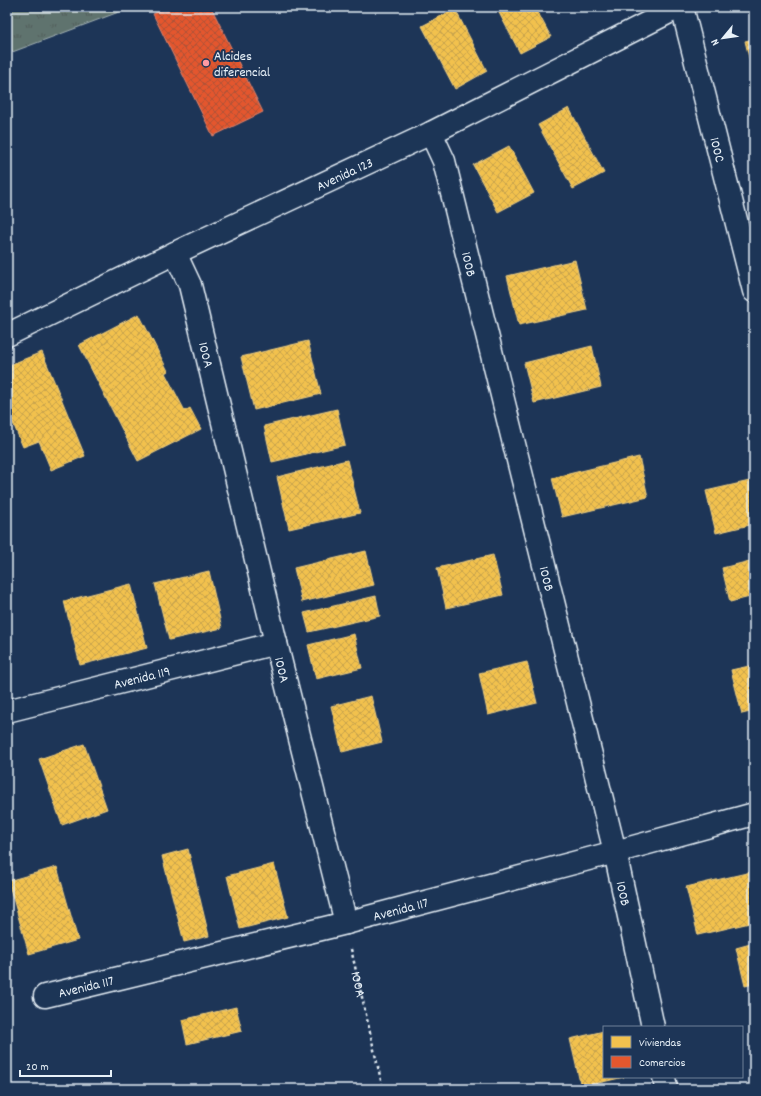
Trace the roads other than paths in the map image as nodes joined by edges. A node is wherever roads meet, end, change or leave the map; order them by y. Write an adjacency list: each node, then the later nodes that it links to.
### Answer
1 (680, 7): 2 (street, Avenida 123); 4 (street, 100C)
2 (430, 133): 3 (street, Avenida 123); 9 (street, 100B)
3 (175, 253): 5 (street, Avenida 123); 6 (street, 100A)
4 (754, 291)
5 (7, 335)
6 (276, 643): 7 (street, Avenida 119); 10 (street, 100A)
7 (7, 711)
8 (754, 814): 9 (street, Avenida 117)
9 (615, 852): 10 (street, Avenida 117); 12 (street, 100B)
10 (346, 923): 11 (street, Avenida 117)
11 (45, 996)
12 (653, 1026)
13 (664, 1078): 14 (street)
14 (666, 1089)

